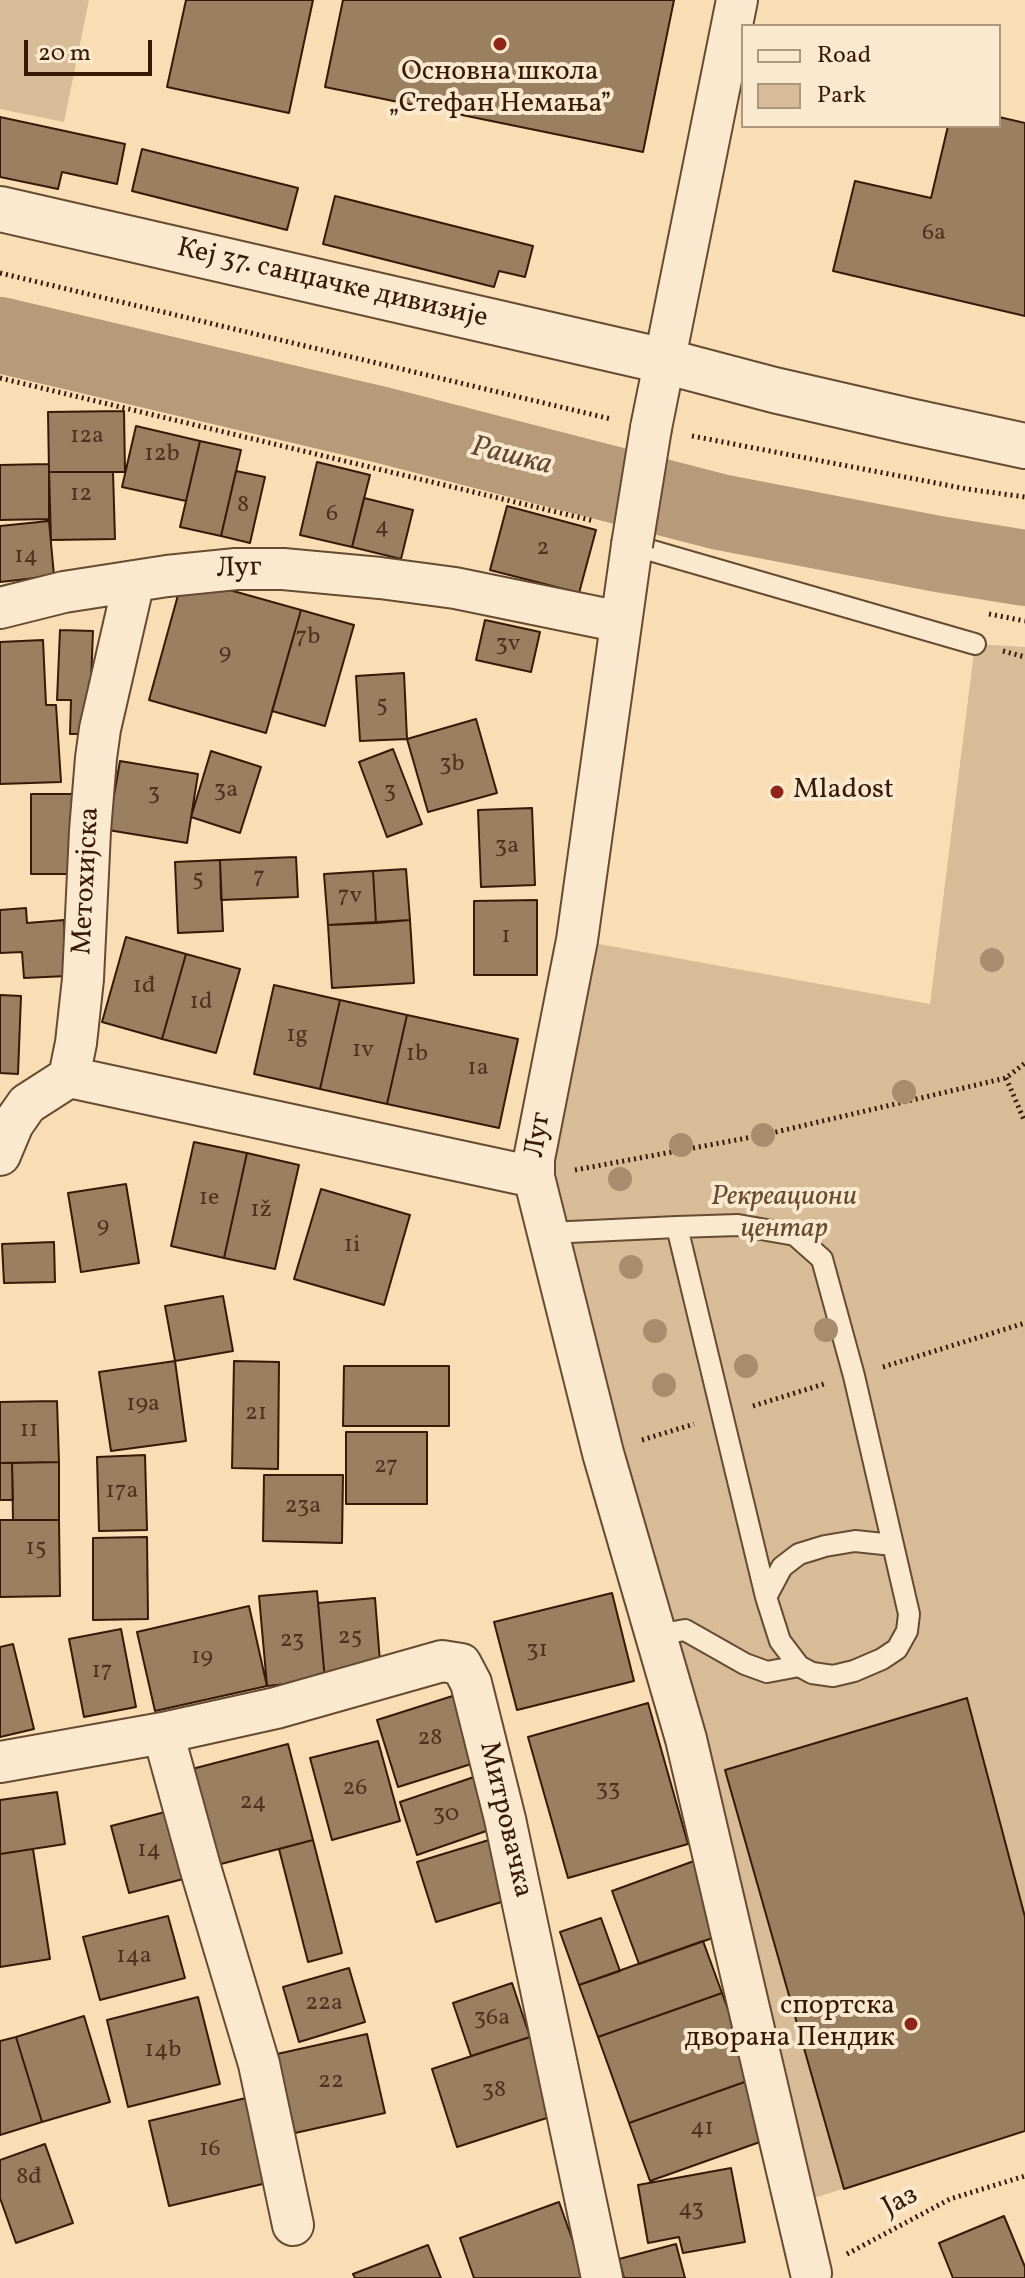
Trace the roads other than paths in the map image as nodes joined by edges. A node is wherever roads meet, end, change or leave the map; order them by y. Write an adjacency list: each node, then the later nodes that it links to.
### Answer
1 (737, 0): 3 (street)
2 (0, 209): 3 (street, Кеј 37. санџачке дивизије)
3 (664, 361): 4 (street, Кеј 37. санџачке дивизије); 5 (street, Луг, bridge)
4 (1025, 446)
5 (616, 534): 8 (street, Луг); 9 (lane)
6 (134, 581): 7 (street, Луг); 8 (street, Луг); 10 (street, Метохијска)
7 (0, 608)
8 (621, 622): 12 (street, Луг)
9 (975, 644)
10 (69, 1077): 11 (street); 12 (street, Луг)
11 (0, 1155)
12 (534, 1177): 14 (street)
13 (677, 1227): 14 (lane); 15 (lane); 16 (lane)
14 (548, 1233): 17 (street)
15 (893, 1545): 16 (lane); 18 (lane)
16 (766, 1597): 18 (lane)
17 (656, 1635): 18 (lane); 22 (street)
18 (799, 1666)
19 (163, 1733): 20 (street, Митровачка); 21 (street); 23 (street, Митровачка)
20 (0, 1762)
21 (293, 2225)
22 (811, 2273)
23 (602, 2278)

